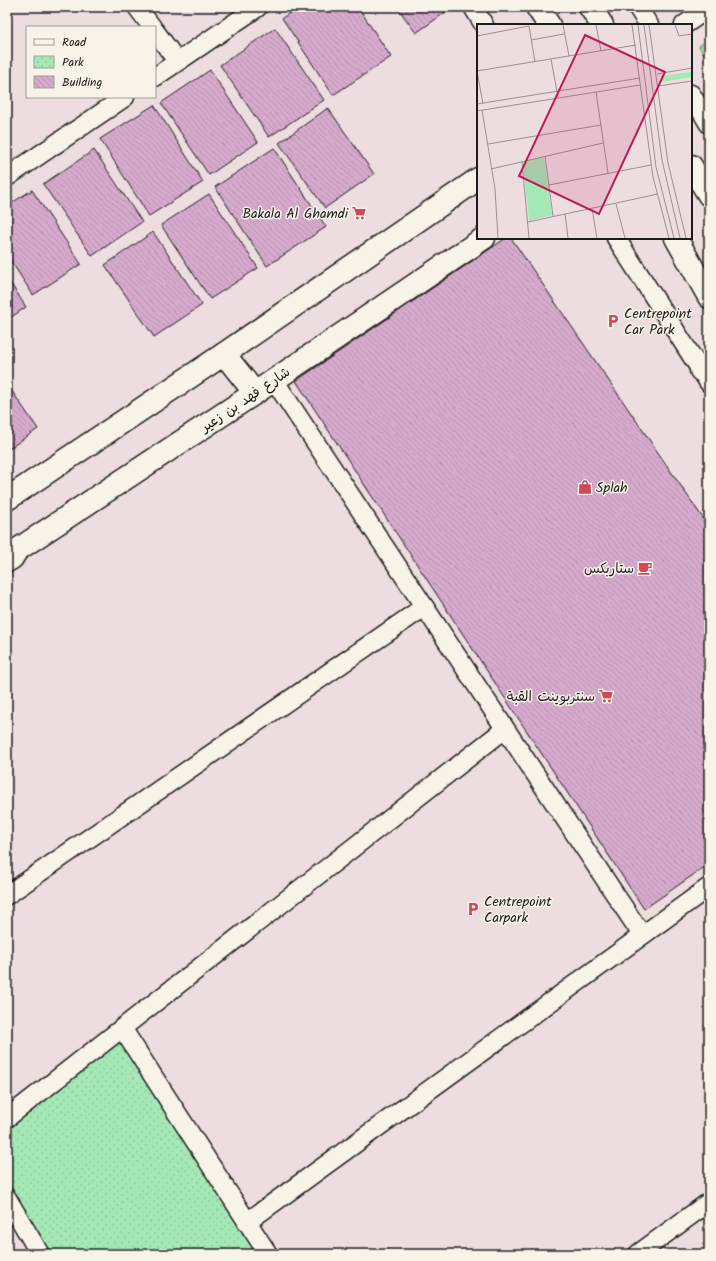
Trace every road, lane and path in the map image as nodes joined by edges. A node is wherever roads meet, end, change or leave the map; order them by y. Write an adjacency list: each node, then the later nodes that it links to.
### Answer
1 (138, 7): 13 (street)
2 (258, 7): 15 (street)
3 (473, 7): 8 (street)
4 (536, 7): 9 (street)
5 (590, 7): 10 (street)
6 (637, 7): 11 (street)
7 (709, 8): 12 (street)
8 (483, 24)
9 (548, 24)
10 (601, 24)
11 (648, 24)
12 (685, 24)
13 (151, 26)
14 (156, 32): 15 (street)
15 (177, 61): 16 (street)
16 (156, 76)
17 (692, 96): 19 (street)
18 (124, 98): 21 (street)
19 (709, 124)
20 (692, 168): 23 (street)
21 (7, 177)
22 (477, 180): 28 (street)
23 (709, 195)
24 (483, 239): 30 (street, شارع فهد بن زعير)
25 (617, 239): 29 (street)
26 (677, 239): 27 (street)
27 (709, 297)
28 (224, 354): 31 (street); 32 (street)
29 (706, 373)
30 (274, 380): 31 (street, شارع فهد بن زعير); 34 (street)
31 (255, 393): 33 (street, شارع فهد بن زعير)
32 (7, 499)
33 (10, 549)
34 (424, 607): 35 (street); 37 (street)
35 (505, 729): 38 (street); 39 (street)
36 (709, 887): 38 (street)
37 (7, 895)
38 (642, 935): 43 (street)
39 (122, 1028): 40 (street); 43 (street)
40 (7, 1118)
41 (7, 1198): 45 (street)
42 (709, 1202): 44 (street)
43 (247, 1222): 46 (street)
44 (645, 1252)
45 (40, 1254)
46 (268, 1254)

